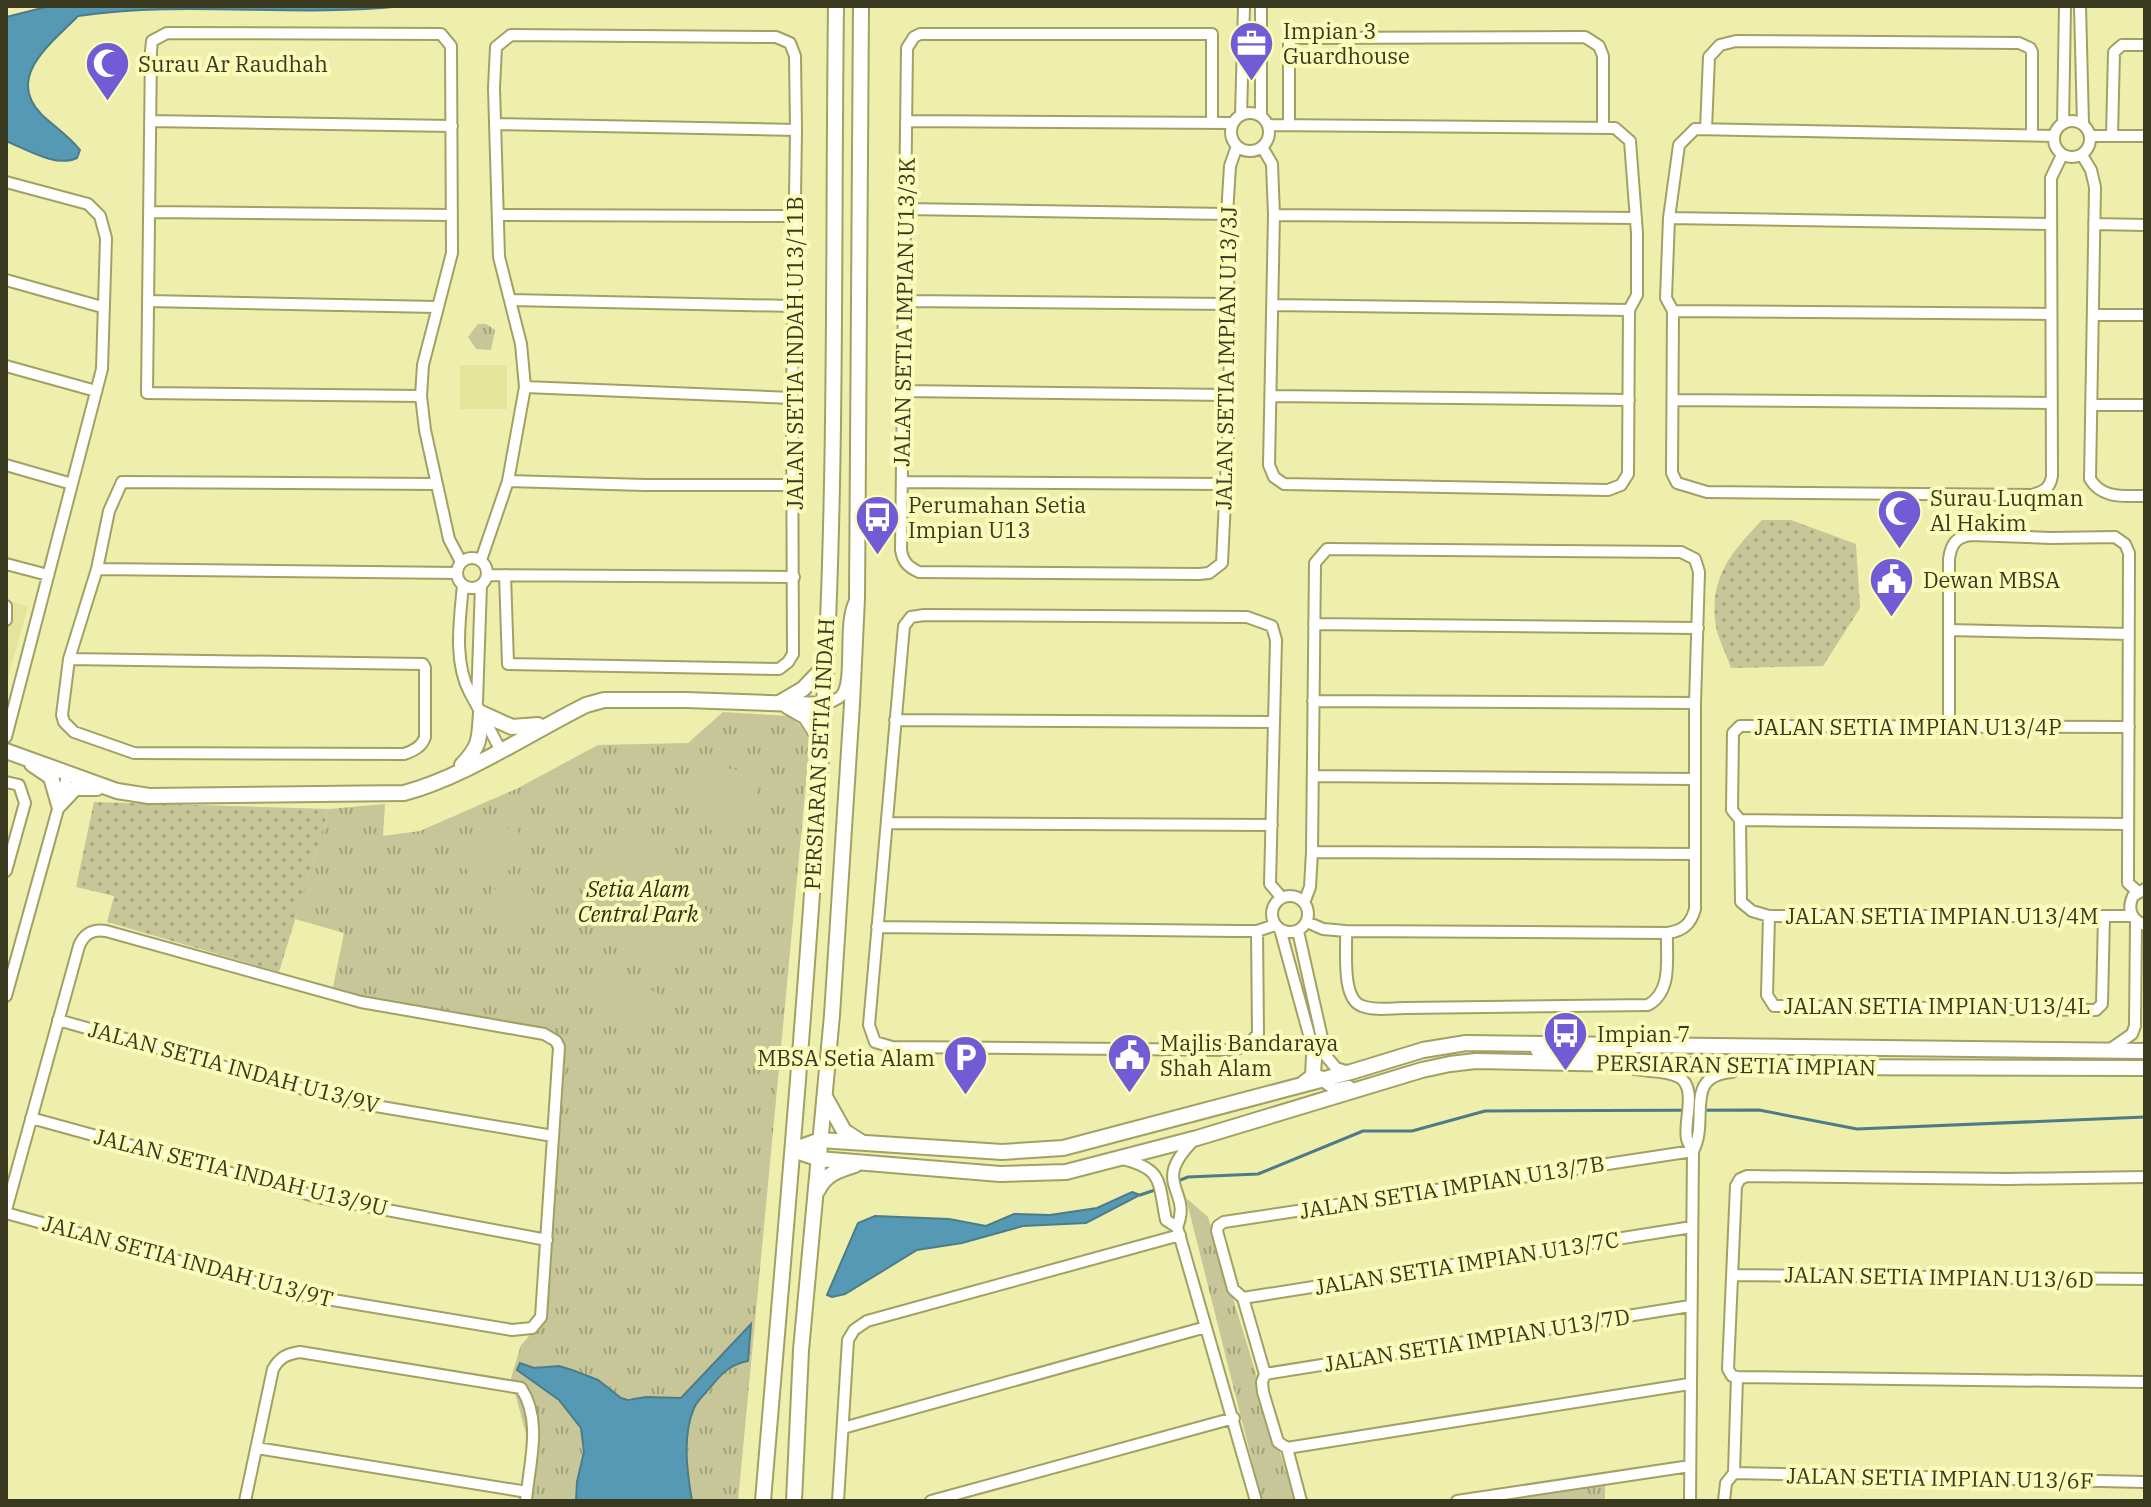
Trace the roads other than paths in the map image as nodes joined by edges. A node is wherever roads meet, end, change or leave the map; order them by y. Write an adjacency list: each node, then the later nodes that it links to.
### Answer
1 (836, 6): 100 (street, PERSIARAN SETIA INDAH)
2 (1244, 6): 10 (street)
3 (1261, 6): 11 (street)
4 (2065, 6): 8 (street)
5 (2080, 6): 9 (street)
6 (861, 7): 92 (street, PERSIARAN SETIA INDAH)
7 (2145, 45): 28 (street)
8 (2064, 73): 9 (street); 17 (street)
9 (2081, 73): 18 (street)
10 (1241, 115): 11 (street); 15 (street)
11 (1261, 116): 19 (street)
12 (150, 121): 21 (street); 21 (street); 36 (street)
13 (906, 121): 14 (street); 14 (street, JALAN SETIA IMPIAN U13/3K); 35 (street, JALAN SETIA IMPIAN U13/3K)
14 (1212, 123): 15 (street)
15 (1232, 123): 30 (street)
16 (496, 124): 24 (street); 24 (street, JALAN SETIA INDAH U13/11B); 39 (street)
17 (2063, 124): 18 (street); 26 (street)
18 (2083, 124): 27 (street)
19 (1268, 125): 20 (street); 31 (street)
20 (1289, 125): 22 (street); 22 (street)
21 (452, 126): 38 (street)
22 (1609, 128): 42 (street)
23 (1700, 129): 25 (street); 25 (street); 43 (street)
24 (796, 130): 41 (street, JALAN SETIA INDAH U13/11B)
25 (2032, 135): 26 (street)
26 (2054, 136): 32 (street)
27 (2090, 136): 28 (street); 33 (street)
28 (2112, 136): 29 (street)
29 (2145, 136)
30 (1237, 146): 31 (street); 37 (street, JALAN SETIA IMPIAN U13/3J)
31 (1262, 147): 40 (street)
32 (2062, 155): 33 (street); 44 (street)
33 (2082, 155): 45 (street)
34 (6, 182): 54 (street)
35 (905, 209): 37 (street); 50 (street, JALAN SETIA IMPIAN U13/3K)
36 (149, 212): 38 (street); 49 (street)
37 (1227, 214): 51 (street, JALAN SETIA IMPIAN U13/3J)
38 (452, 215): 55 (street)
39 (498, 215): 41 (street); 48 (street)
40 (1274, 215): 42 (street); 52 (street)
41 (795, 216): 53 (street, JALAN SETIA INDAH U13/11B)
42 (1636, 218): 56 (street)
43 (1669, 218): 44 (street); 57 (street)
44 (2051, 224): 58 (street)
45 (2094, 224): 46 (street); 59 (street)
46 (2145, 225)
47 (6, 280): 54 (street)
48 (511, 300): 53 (street); 62 (street)
49 (148, 301): 55 (street); 66 (street)
50 (904, 301): 51 (street); 64 (street, JALAN SETIA IMPIAN U13/3K)
51 (1229, 304): 65 (street, JALAN SETIA IMPIAN U13/3J)
52 (1273, 305): 56 (street); 67 (street)
53 (793, 306): 68 (street, JALAN SETIA INDAH U13/11B)
54 (102, 307): 63 (street)
55 (436, 307): 66 (street)
56 (1629, 310): 69 (street)
57 (1673, 311): 58 (street); 70 (street)
58 (2051, 314): 71 (street)
59 (2093, 315): 60 (street); 72 (street)
60 (2145, 315)
61 (6, 366): 63 (street)
62 (525, 387): 68 (street); 75 (street)
63 (96, 391): 77 (street)
64 (903, 391): 65 (street); 76 (street, JALAN SETIA IMPIAN U13/3K)
65 (1230, 395): 79 (street, JALAN SETIA IMPIAN U13/3J)
66 (421, 396): 78 (street)
67 (1271, 396): 69 (street); 69 (street)
68 (792, 398): 80 (street, JALAN SETIA INDAH U13/11B)
69 (1629, 400)
70 (1673, 400): 71 (street); 71 (street)
71 (2052, 403)
72 (2091, 405): 73 (street); 81 (street)
73 (2145, 405)
74 (6, 465): 77 (street)
75 (508, 481): 80 (street); 82 (street)
76 (902, 482): 79 (street); 86 (street, JALAN SETIA IMPIAN U13/3K)
77 (72, 484): 87 (street)
78 (437, 484): 84 (street); 85 (street)
79 (1227, 484): 86 (street, JALAN SETIA IMPIAN U13/3J)
80 (793, 485): 89 (street, JALAN SETIA INDAH U13/11B)
81 (2145, 496)
82 (481, 560): 84 (street); 90 (street)
83 (6, 564): 87 (street)
84 (459, 568): 85 (street); 91 (street)
85 (97, 569): 99 (street)
86 (1217, 569)
87 (48, 575): 106 (street)
88 (505, 575): 89 (street); 89 (street, JALAN SETIA INDAH U13/11B); 90 (street)
89 (794, 577)
90 (484, 580): 91 (street); 105 (street)
91 (463, 585): 105 (street)
92 (857, 598): 104 (street); 160 (street, PERSIARAN SETIA INDAH)
93 (6, 606): 94 (street)
94 (6, 620)
95 (1314, 624): 96 (street); 96 (street); 101 (street)
96 (1698, 628): 103 (street)
97 (1949, 630): 98 (street); 98 (street); 110 (street)
98 (2129, 634): 111 (street)
99 (69, 659): 99 (street)
100 (825, 666): 102 (street); 104 (street, PERSIARAN SETIA INDAH)
101 (1313, 701): 103 (street); 118 (street)
102 (779, 703): 104 (street); 109 (street); 113 (street)
103 (1695, 703): 119 (street)
104 (824, 705): 113 (street, PERSIARAN SETIA INDAH)
105 (479, 707): 109 (street); 114 (street); 117 (street)
106 (8, 719): 112 (street)
107 (895, 720): 108 (street); 108 (street); 124 (street)
108 (1274, 722): 126 (street)
109 (550, 723): 114 (street)
110 (1949, 727): 111 (street, JALAN SETIA IMPIAN U13/4P); 123 (street, JALAN SETIA IMPIAN U13/4P)
111 (2129, 727): 125 (street)
112 (6, 737)
113 (821, 741): 166 (street, PERSIARAN SETIA INDAH)
114 (500, 749): 117 (street)
115 (9, 752): 116 (street); 122 (street)
116 (68, 773): 121 (street); 122 (street)
117 (451, 776): 121 (street)
118 (1313, 776): 119 (street); 127 (street)
119 (1695, 779): 128 (street)
120 (6, 782): 129 (street)
121 (117, 791): 122 (street)
122 (59, 805): 144 (street)
123 (1740, 820): 125 (street); 133 (street, JALAN SETIA IMPIAN U13/4M)
124 (887, 823): 126 (street); 137 (street)
125 (2128, 824): 130 (street)
126 (1272, 825): 131 (street)
127 (1312, 852): 128 (street); 132 (street)
128 (1695, 854): 142 (street)
129 (6, 871)
130 (2141, 891): 135 (street)
131 (1282, 898): 132 (street); 138 (street)
132 (1304, 903): 136 (street)
133 (1769, 916): 134 (street, JALAN SETIA IMPIAN U13/4M); 134 (street, JALAN SETIA IMPIAN U13/4L)
134 (2104, 916): 135 (street, JALAN SETIA IMPIAN U13/4M)
135 (2138, 920): 143 (street)
136 (1307, 922): 140 (street); 141 (street)
137 (877, 927): 139 (street); 139 (street)
138 (1278, 927): 139 (street); 140 (street); 146 (street)
139 (1257, 931)
140 (1298, 931): 145 (street)
141 (1346, 931): 142 (street); 142 (street)
142 (1667, 933)
143 (2141, 956): 149 (street)
144 (6, 996)
145 (1316, 1009): 146 (street); 157 (street)
146 (1304, 1013): 151 (street)
147 (58, 1020): 161 (street); 162 (street, JALAN SETIA INDAH U13/9V); 162 (street)
148 (1519, 1042): 149 (street, PERSIARAN SETIA IMPIAN); 152 (street); 157 (street, PERSIARAN SETIA IMPIAN)
149 (2107, 1051): 150 (street, PERSIARAN SETIA IMPIAN)
150 (2145, 1051)
151 (1314, 1056): 158 (street); 159 (street)
152 (1596, 1063): 153 (street, PERSIARAN SETIA IMPIAN); 156 (street, PERSIARAN SETIA IMPIAN)
153 (1613, 1064): 154 (street, PERSIARAN SETIA IMPIAN); 167 (street)
154 (1782, 1067): 155 (street, PERSIARAN SETIA IMPIAN); 167 (street)
155 (2145, 1068)
156 (1422, 1070): 158 (street); 163 (street, PERSIARAN SETIA IMPIAN)
157 (1351, 1072): 158 (street, PERSIARAN SETIA IMPIAN)
158 (1321, 1080): 159 (street, PERSIARAN SETIA IMPIAN)
159 (1296, 1087): 165 (street, PERSIARAN SETIA IMPIAN)
160 (824, 1097): 164 (street, PERSIARAN SETIA INDAH); 165 (street)
161 (31, 1118): 173 (street); 176 (street, JALAN SETIA INDAH U13/9U)
162 (553, 1136): 176 (street)
163 (1197, 1138): 169 (street, PERSIARAN SETIA IMPIAN); 175 (street)
164 (820, 1140): 165 (street, PERSIARAN SETIA IMPIAN); 166 (street, PERSIARAN SETIA IMPIAN); 168 (street, PERSIARAN SETIA INDAH)
165 (864, 1144)
166 (793, 1150): 168 (street, PERSIARAN SETIA IMPIAN); 196 (street, PERSIARAN SETIA INDAH)
167 (1693, 1151): 174 (street); 179 (street, JALAN SETIA IMPIAN U13/7B)
168 (819, 1159): 170 (street, PERSIARAN SETIA IMPIAN); 172 (street, PERSIARAN SETIA INDAH)
169 (1120, 1159): 170 (street, PERSIARAN SETIA IMPIAN); 175 (street)
170 (863, 1162): 172 (street)
171 (2145, 1177): 177 (street)
172 (816, 1193): 197 (street, PERSIARAN SETIA INDAH)
173 (6, 1211): 176 (street, JALAN SETIA INDAH U13/9T)
174 (1692, 1227): 179 (street, JALAN SETIA IMPIAN U13/7C); 180 (street)
175 (1179, 1231): 181 (street); 187 (street)
176 (547, 1240)
177 (1733, 1275): 178 (street, JALAN SETIA IMPIAN U13/6D); 183 (street)
178 (2145, 1279)
179 (1243, 1298): 182 (street)
180 (1690, 1306): 182 (street, JALAN SETIA IMPIAN U13/7D); 185 (street)
181 (1206, 1327): 186 (street); 187 (street)
182 (1265, 1374): 189 (street)
183 (1737, 1377): 184 (street); 191 (street)
184 (2145, 1382)
185 (1689, 1384): 189 (street); 190 (street)
186 (1234, 1418): 194 (street); 200 (street)
187 (843, 1428): 198 (street)
188 (257, 1448): 193 (street); 193 (street); 195 (street)
189 (1287, 1448): 201 (street)
190 (1690, 1466): 202 (street); 203 (street)
191 (1734, 1473): 192 (street, JALAN SETIA IMPIAN U13/6F); 204 (street)
192 (2145, 1482)
193 (527, 1496)
194 (963, 1497): 199 (street)
195 (245, 1501)
196 (763, 1501)
197 (794, 1501)
198 (838, 1501)
199 (931, 1501)
200 (1256, 1501)
201 (1301, 1501)
202 (1457, 1501)
203 (1690, 1501)
204 (1724, 1501)

